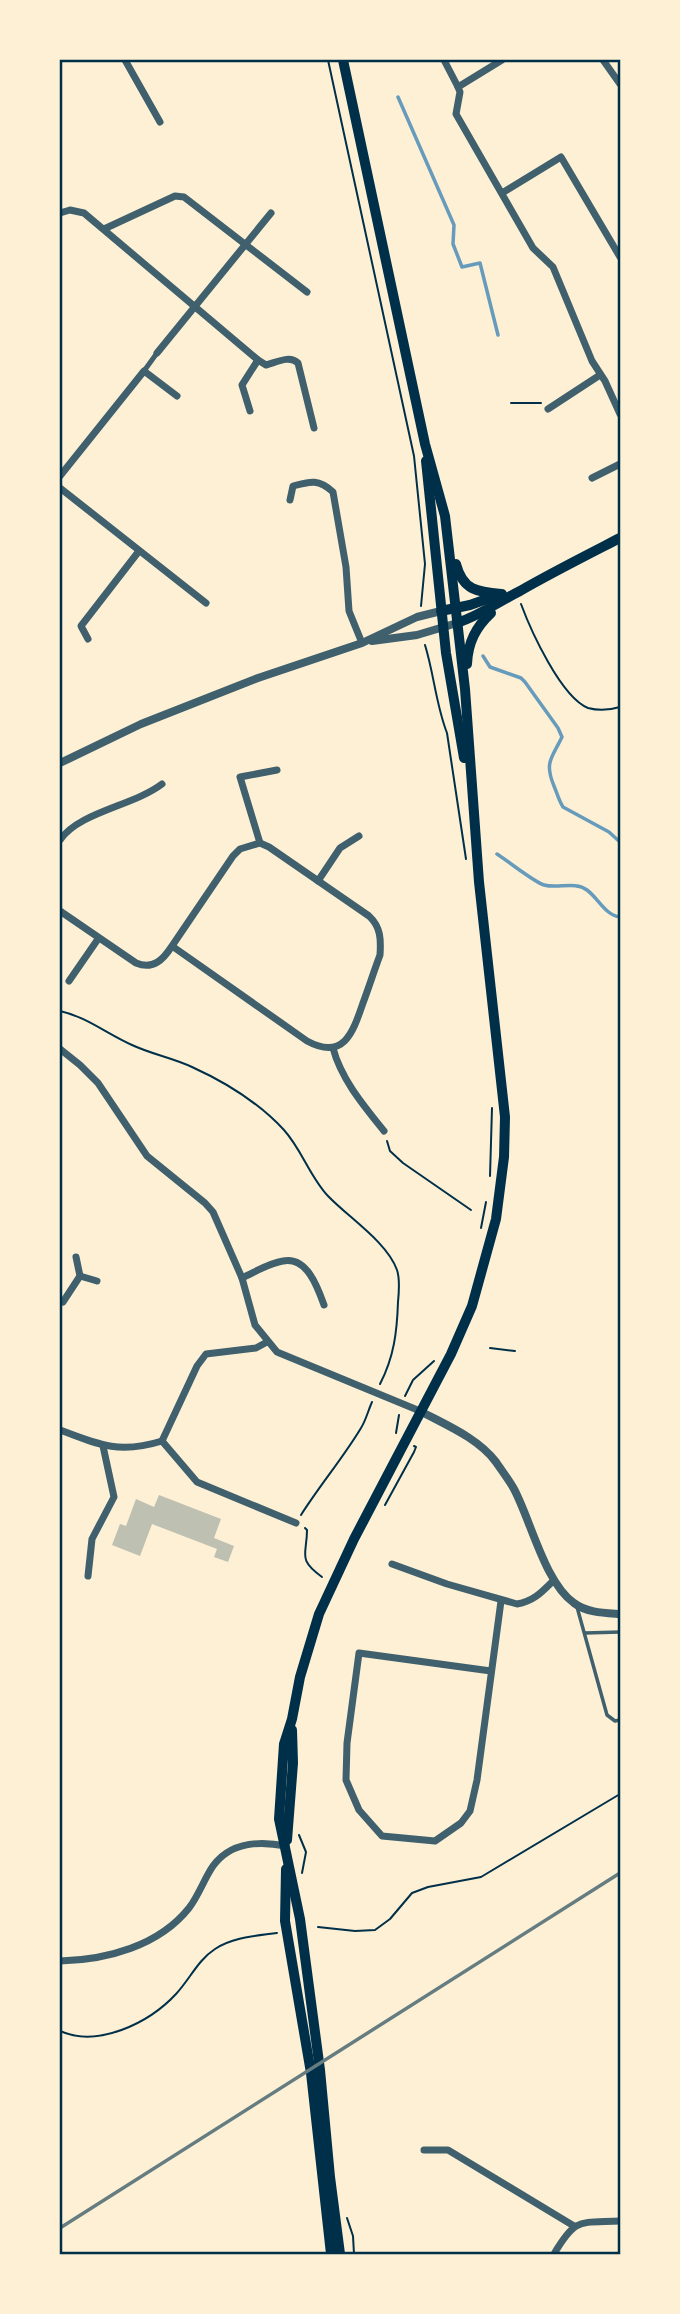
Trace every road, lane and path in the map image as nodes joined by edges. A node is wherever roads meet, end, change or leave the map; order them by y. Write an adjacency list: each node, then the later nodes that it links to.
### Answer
1 (125, 60): 9 (street)
2 (328, 60): 43 (path)
3 (342, 60): 29 (main road)
4 (444, 60): 8 (street)
5 (502, 60): 8 (street)
6 (606, 61): 7 (street)
7 (621, 84)
8 (458, 87): 10 (street)
9 (160, 122)
10 (502, 193): 15 (street); 21 (street)
11 (60, 213): 13 (street)
12 (271, 213): 14 (street)
13 (104, 229): 14 (street); 17 (street)
14 (247, 243): 16 (street); 17 (street)
15 (621, 257)
16 (307, 292)
17 (194, 308): 18 (street); 19 (street)
18 (157, 353): 20 (street)
19 (258, 360): 26 (street); 28 (street)
20 (144, 371): 22 (street); 31 (street)
21 (600, 374): 24 (street); 27 (street)
22 (177, 396)
23 (510, 402): 24 (path)
24 (556, 404): 25 (street)
25 (548, 410)
26 (250, 411)
27 (621, 414)
28 (314, 428)
29 (425, 444): 35 (main road); 42 (main road)
30 (621, 464): 32 (street)
31 (60, 476)
32 (592, 478)
33 (60, 488): 37 (street)
34 (290, 500): 48 (street)
35 (445, 516): 39 (main road); 41 (main road)
36 (621, 537): 38 (main road)
37 (139, 551): 40 (street); 47 (street)
38 (518, 596): 39 (main road); 50 (path)
39 (501, 599): 41 (main road); 44 (main road); 49 (main road)
40 (206, 603)
41 (456, 608): 42 (main road); 44 (main road)
42 (441, 611): 43 (street); 45 (main road)
43 (423, 616): 48 (street)
44 (457, 623): 45 (street); 49 (main road)
45 (443, 627): 46 (street); 54 (main road)
46 (422, 633): 48 (street); 58 (path)
47 (88, 639)
48 (362, 643): 51 (street)
49 (465, 689): 54 (main road)
50 (621, 707)
51 (60, 763)
52 (277, 769): 57 (street)
53 (162, 784): 56 (street)
54 (474, 811): 85 (main road)
55 (359, 836): 59 (street)
56 (60, 840)
57 (260, 843): 59 (street); 62 (street)
58 (467, 870)
59 (318, 881): 65 (street)
60 (60, 911): 61 (street)
61 (98, 939): 62 (street); 63 (street)
62 (172, 946): 65 (street)
63 (69, 981)
64 (60, 1012): 83 (path)
65 (333, 1048): 68 (street)
66 (60, 1049): 75 (street)
67 (492, 1097): 69 (path)
68 (384, 1131): 71 (path)
69 (489, 1180)
70 (486, 1203): 72 (path)
71 (471, 1210)
72 (481, 1229)
73 (76, 1258): 74 (street)
74 (80, 1276): 76 (street); 77 (street)
75 (242, 1278): 78 (street); 79 (street)
76 (97, 1282)
77 (60, 1300)
78 (324, 1305)
79 (267, 1342): 83 (street); 88 (street)
80 (490, 1348): 81 (path)
81 (515, 1351)
82 (437, 1357): 84 (path)
83 (376, 1392): 84 (street); 92 (path)
84 (402, 1404): 85 (street); 87 (path)
85 (420, 1411): 95 (street); 96 (main road)
86 (60, 1430): 89 (street)
87 (399, 1437)
88 (162, 1441): 89 (street); 92 (street)
89 (103, 1446): 94 (street)
90 (416, 1447): 91 (path)
91 (384, 1507)
92 (296, 1523): 96 (path)
93 (392, 1564): 97 (street)
94 (88, 1576)
95 (554, 1580): 97 (street); 98 (street)
96 (334, 1583): 106 (main road)
97 (501, 1601): 102 (street)
98 (581, 1607): 99 (street); 101 (lane)
99 (621, 1614)
100 (621, 1632): 101 (lane)
101 (584, 1633): 103 (lane)
102 (491, 1671): 102 (street)
103 (621, 1720)
104 (621, 1794): 108 (path)
105 (299, 1834): 107 (path)
106 (286, 1846): 110 (street); 113 (main road); 113 (main road)
107 (301, 1875)
108 (318, 1927)
109 (279, 1933): 111 (path)
110 (60, 1961)
111 (60, 2031)
112 (424, 2150): 116 (street)
113 (326, 2176): 117 (main road); 118 (main road)
114 (347, 2217): 119 (path)
115 (621, 2221): 116 (street)
116 (574, 2226): 120 (street)
117 (331, 2255)
118 (340, 2255)
119 (354, 2255)
120 (554, 2255)

